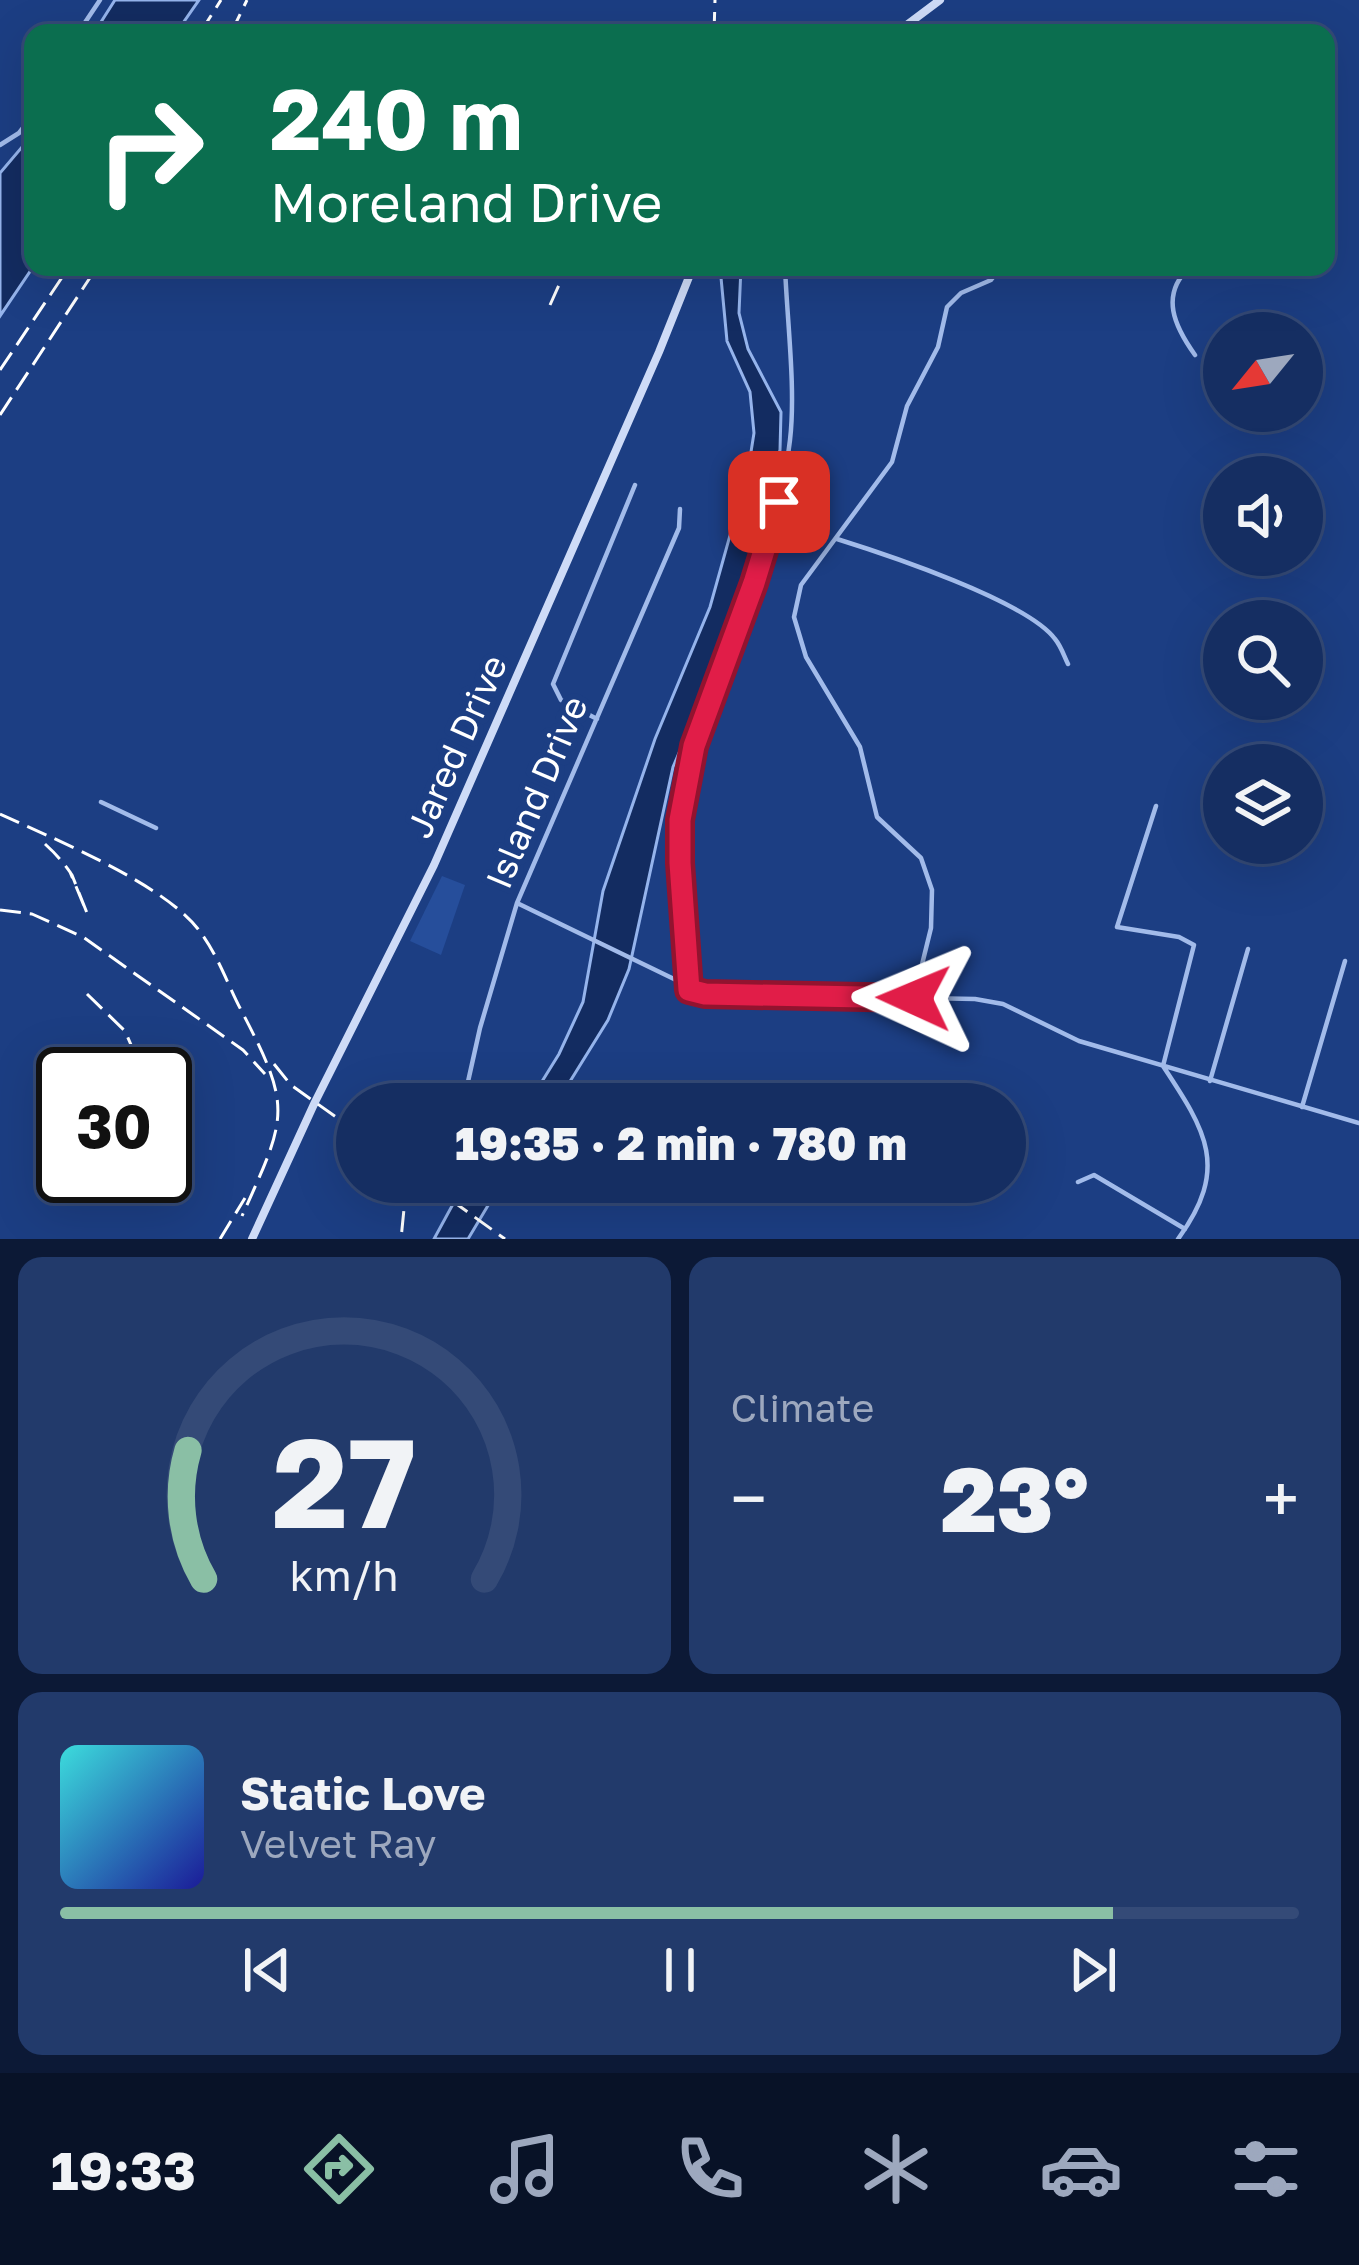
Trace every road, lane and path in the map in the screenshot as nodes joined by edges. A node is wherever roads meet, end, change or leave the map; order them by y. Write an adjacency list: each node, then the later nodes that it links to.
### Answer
1 (940, 0): 2 (main road)
2 (908, 24)
3 (689, 276): 28 (main road, Jared Drive)
4 (785, 276): 19 (street)
5 (994, 276): 10 (street)
6 (1184, 276): 7 (street)
7 (1195, 355)
8 (635, 485): 12 (street)
9 (680, 509): 12 (street, Island Drive)
10 (836, 539): 11 (street); 20 (street)
11 (1068, 664)
12 (597, 718): 16 (street, Island Drive)
13 (101, 802): 15 (street)
14 (1156, 806): 21 (street)
15 (156, 828)
16 (517, 903): 19 (street); 23 (street, Island Drive)
17 (1248, 949): 22 (street)
18 (1345, 961): 24 (street)
19 (689, 990): 20 (street)
20 (914, 998): 21 (street)
21 (1163, 1066): 22 (street); 27 (street)
22 (1210, 1081): 24 (street)
23 (470, 1083)
24 (1302, 1107): 25 (street)
25 (1359, 1123)
26 (1078, 1182): 27 (street)
27 (1185, 1229): 29 (street)
28 (252, 1239)
29 (1178, 1239)

